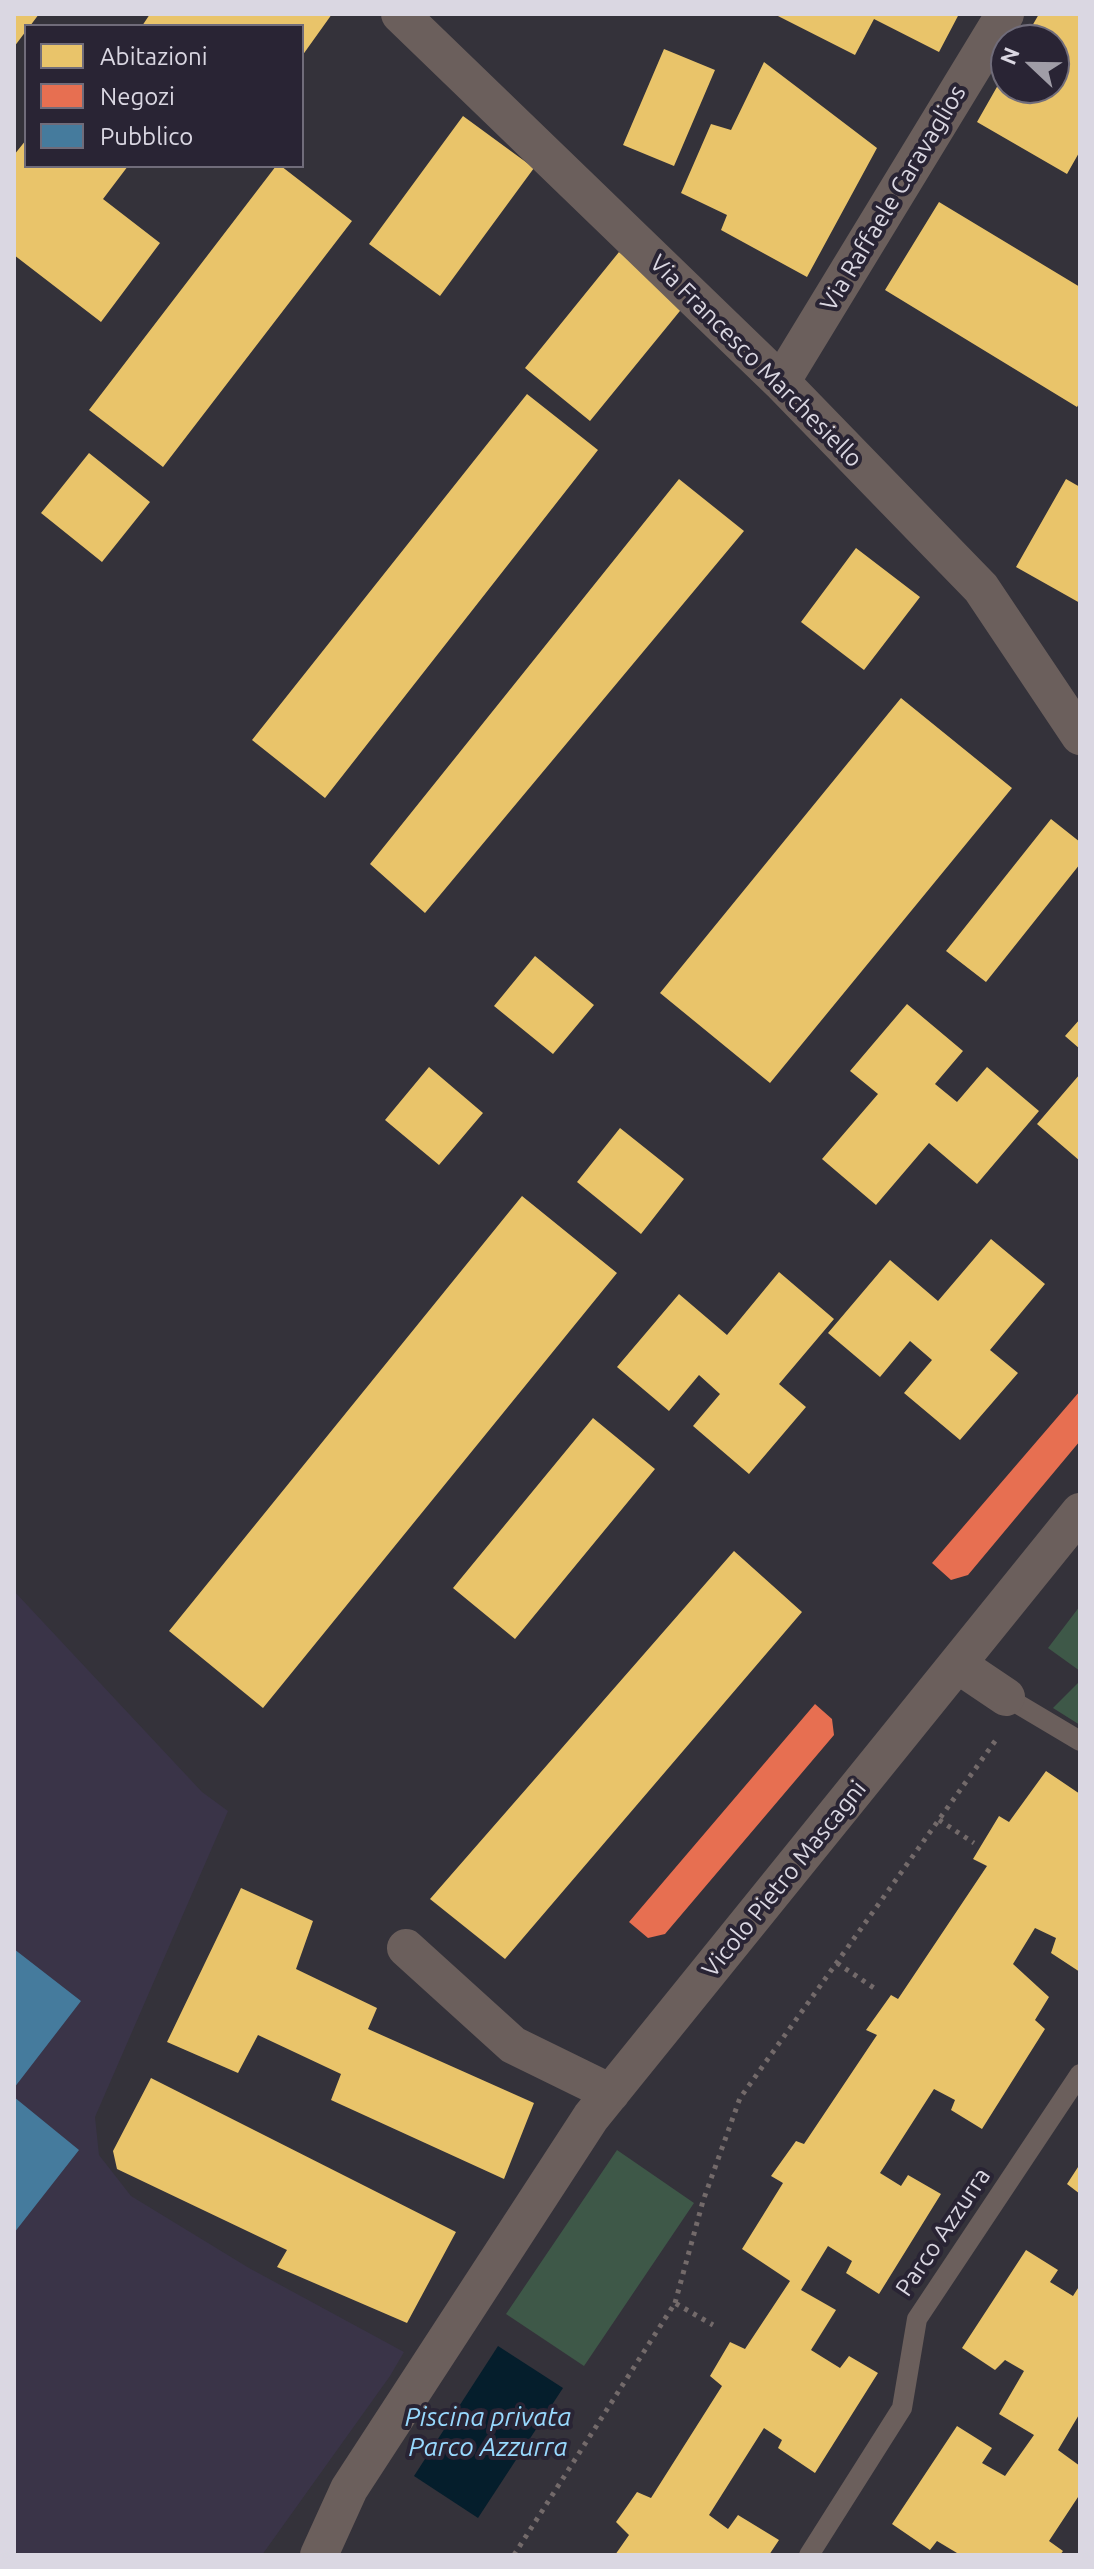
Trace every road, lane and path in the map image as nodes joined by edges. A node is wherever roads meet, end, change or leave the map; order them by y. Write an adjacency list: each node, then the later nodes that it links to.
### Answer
1 (400, 14): 3 (street, Via Francesco Marchesiello)
2 (1005, 14): 3 (street, Via Raffaele Caravaglios)
3 (781, 382): 4 (street, Via Francesco Marchesiello)
4 (1080, 736)
5 (1080, 1512): 6 (street, Vicolo Pietro Mascagni)
6 (957, 1664): 7 (street); 15 (street, Vicolo Pietro Mascagni)
7 (1013, 1701): 8 (lane); 9 (path)
8 (1080, 1741)
9 (939, 1820): 10 (path); 12 (path)
10 (974, 1843)
11 (406, 1948): 15 (street)
12 (837, 1963): 13 (path); 16 (path)
13 (877, 1990)
14 (1080, 2074): 20 (lane, Parco Azzurra)
15 (611, 2093): 18 (street, Vicolo Pietro Mascagni)
16 (675, 2303): 17 (path); 19 (path)
17 (713, 2325)
18 (319, 2555)
19 (514, 2555)
20 (809, 2555)

